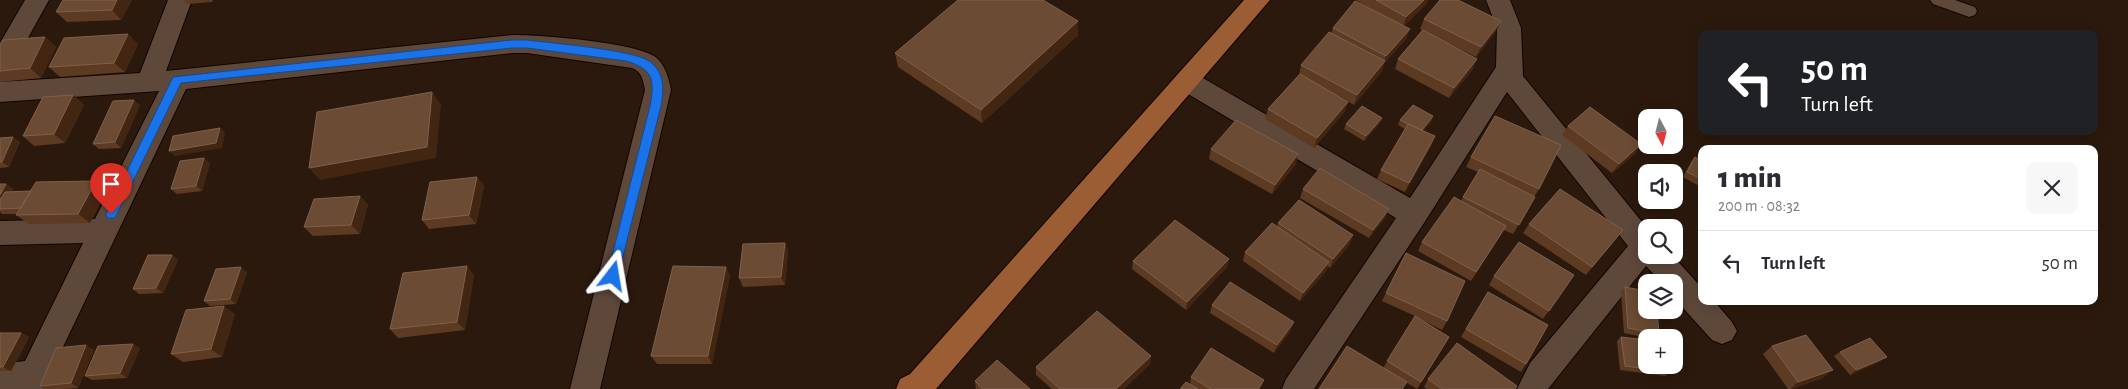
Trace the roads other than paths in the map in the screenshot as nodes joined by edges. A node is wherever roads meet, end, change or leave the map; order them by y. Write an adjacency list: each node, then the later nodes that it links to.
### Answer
1 (36, 0): 7 (street)
2 (180, 0): 11 (street)
3 (1258, 0): 10 (main road)
4 (1498, 0): 8 (street)
5 (1938, 0): 6 (lane)
6 (1970, 11)
7 (0, 65)
8 (1509, 68): 13 (street); 16 (street)
9 (177, 80): 11 (street); 14 (street); 24 (street)
10 (1187, 81): 13 (street); 25 (main road)
11 (149, 82): 12 (street)
12 (0, 92)
13 (1414, 215): 26 (street)
14 (103, 231): 15 (street); 23 (street)
15 (0, 232)
16 (1638, 237)
17 (1638, 260): 27 (street)
18 (1662, 264): 19 (street)
19 (1698, 304)
20 (1699, 305): 21 (street)
21 (1722, 330)
22 (0, 378): 23 (street)
23 (30, 382)
24 (585, 389)
25 (911, 389)
26 (1297, 389)
27 (1532, 389)

